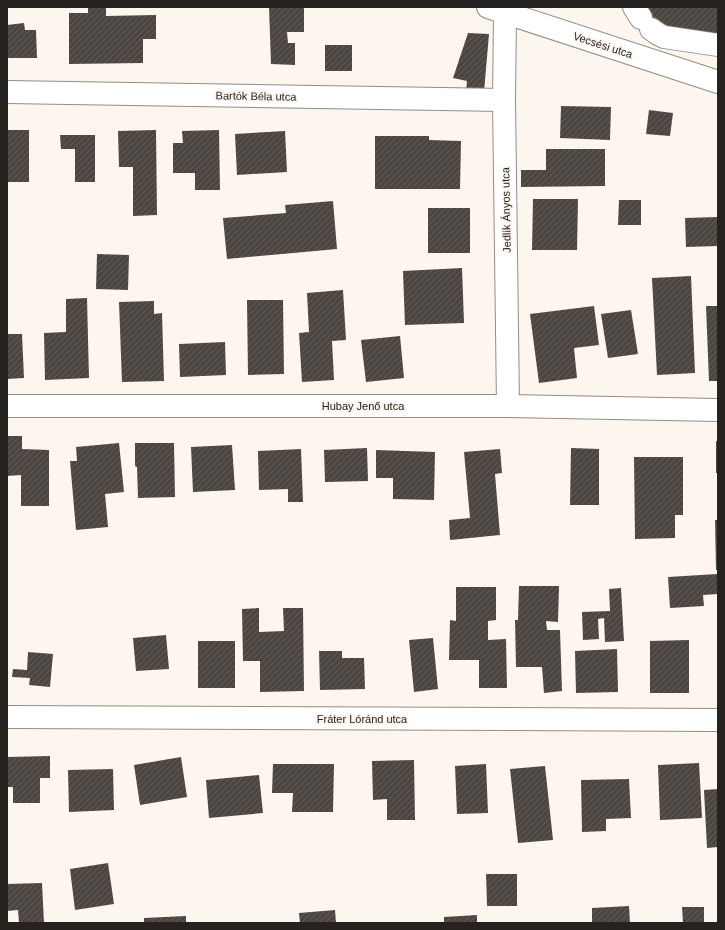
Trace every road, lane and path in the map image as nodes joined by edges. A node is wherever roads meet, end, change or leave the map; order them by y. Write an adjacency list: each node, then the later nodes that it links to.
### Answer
1 (497, 10): 4 (street, Vecsési utca); 6 (street, Jedlik Ányos utca)
2 (642, 18): 3 (street)
3 (718, 45)
4 (718, 82)
5 (7, 92): 6 (street, Bartók Béla utca)
6 (504, 100): 8 (street, Jedlik Ányos utca)
7 (7, 406): 8 (street, Hubay Jenő utca)
8 (508, 406): 9 (street, Hubay Jenő utca)
9 (718, 410)
10 (7, 717): 11 (street, Fráter Lóránd utca)
11 (718, 720)

